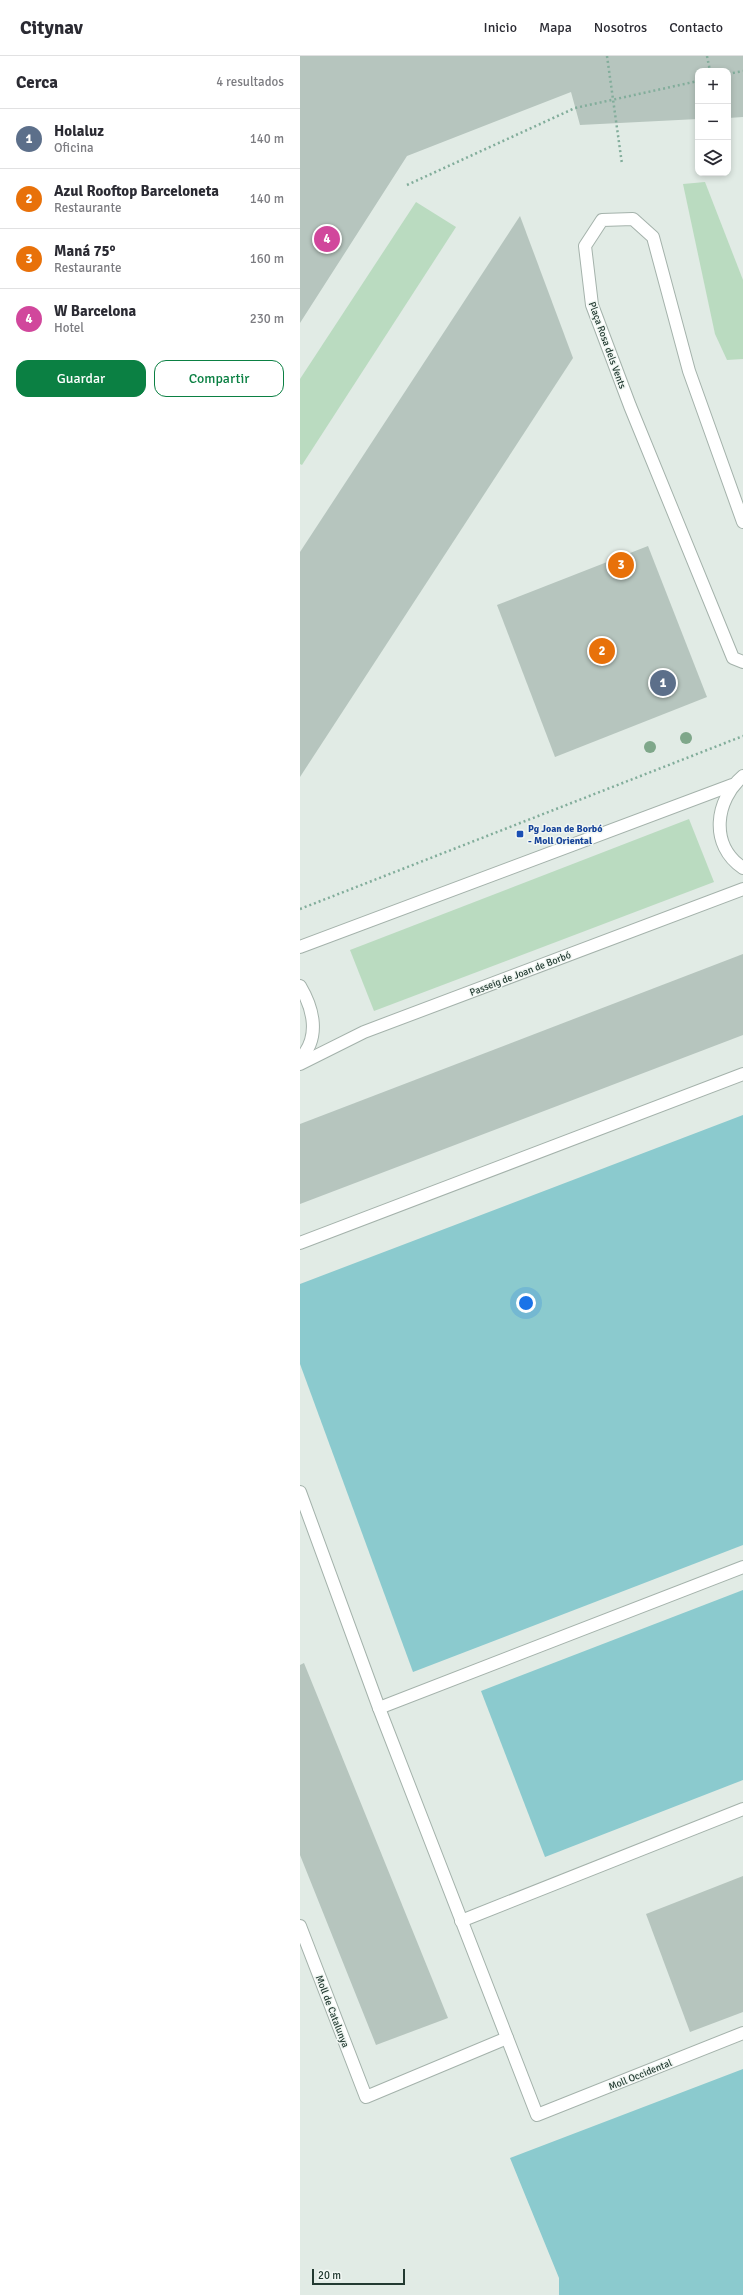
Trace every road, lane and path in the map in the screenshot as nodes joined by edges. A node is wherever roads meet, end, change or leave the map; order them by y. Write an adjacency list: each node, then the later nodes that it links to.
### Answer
1 (607, 56): 7 (path)
2 (707, 56): 3 (path)
3 (709, 68)
4 (743, 71): 5 (path)
5 (731, 73)
6 (695, 81): 7 (path)
7 (613, 99): 8 (path); 9 (path)
8 (622, 164)
9 (407, 185)
10 (743, 522): 11 (street, Plaça Rosa dels Vents)
11 (743, 662)
12 (743, 736): 17 (path)
13 (743, 776): 14 (street)
14 (732, 785): 15 (street); 18 (street)
15 (743, 868)
16 (743, 890): 21 (street, Passeig de Joan de Borbó)
17 (300, 909)
18 (300, 947)
19 (300, 986): 20 (street)
20 (300, 1059)
21 (300, 1064)
22 (743, 1074): 23 (street)
23 (300, 1243)
24 (300, 1492): 26 (street)
25 (743, 1567): 26 (street)
26 (379, 1708): 28 (street)
27 (743, 1809): 28 (street)
28 (461, 1921): 31 (street)
29 (300, 1926): 31 (street, Moll de Catalunya)
30 (743, 2033): 31 (street, Moll Occidental)
31 (507, 2038)

